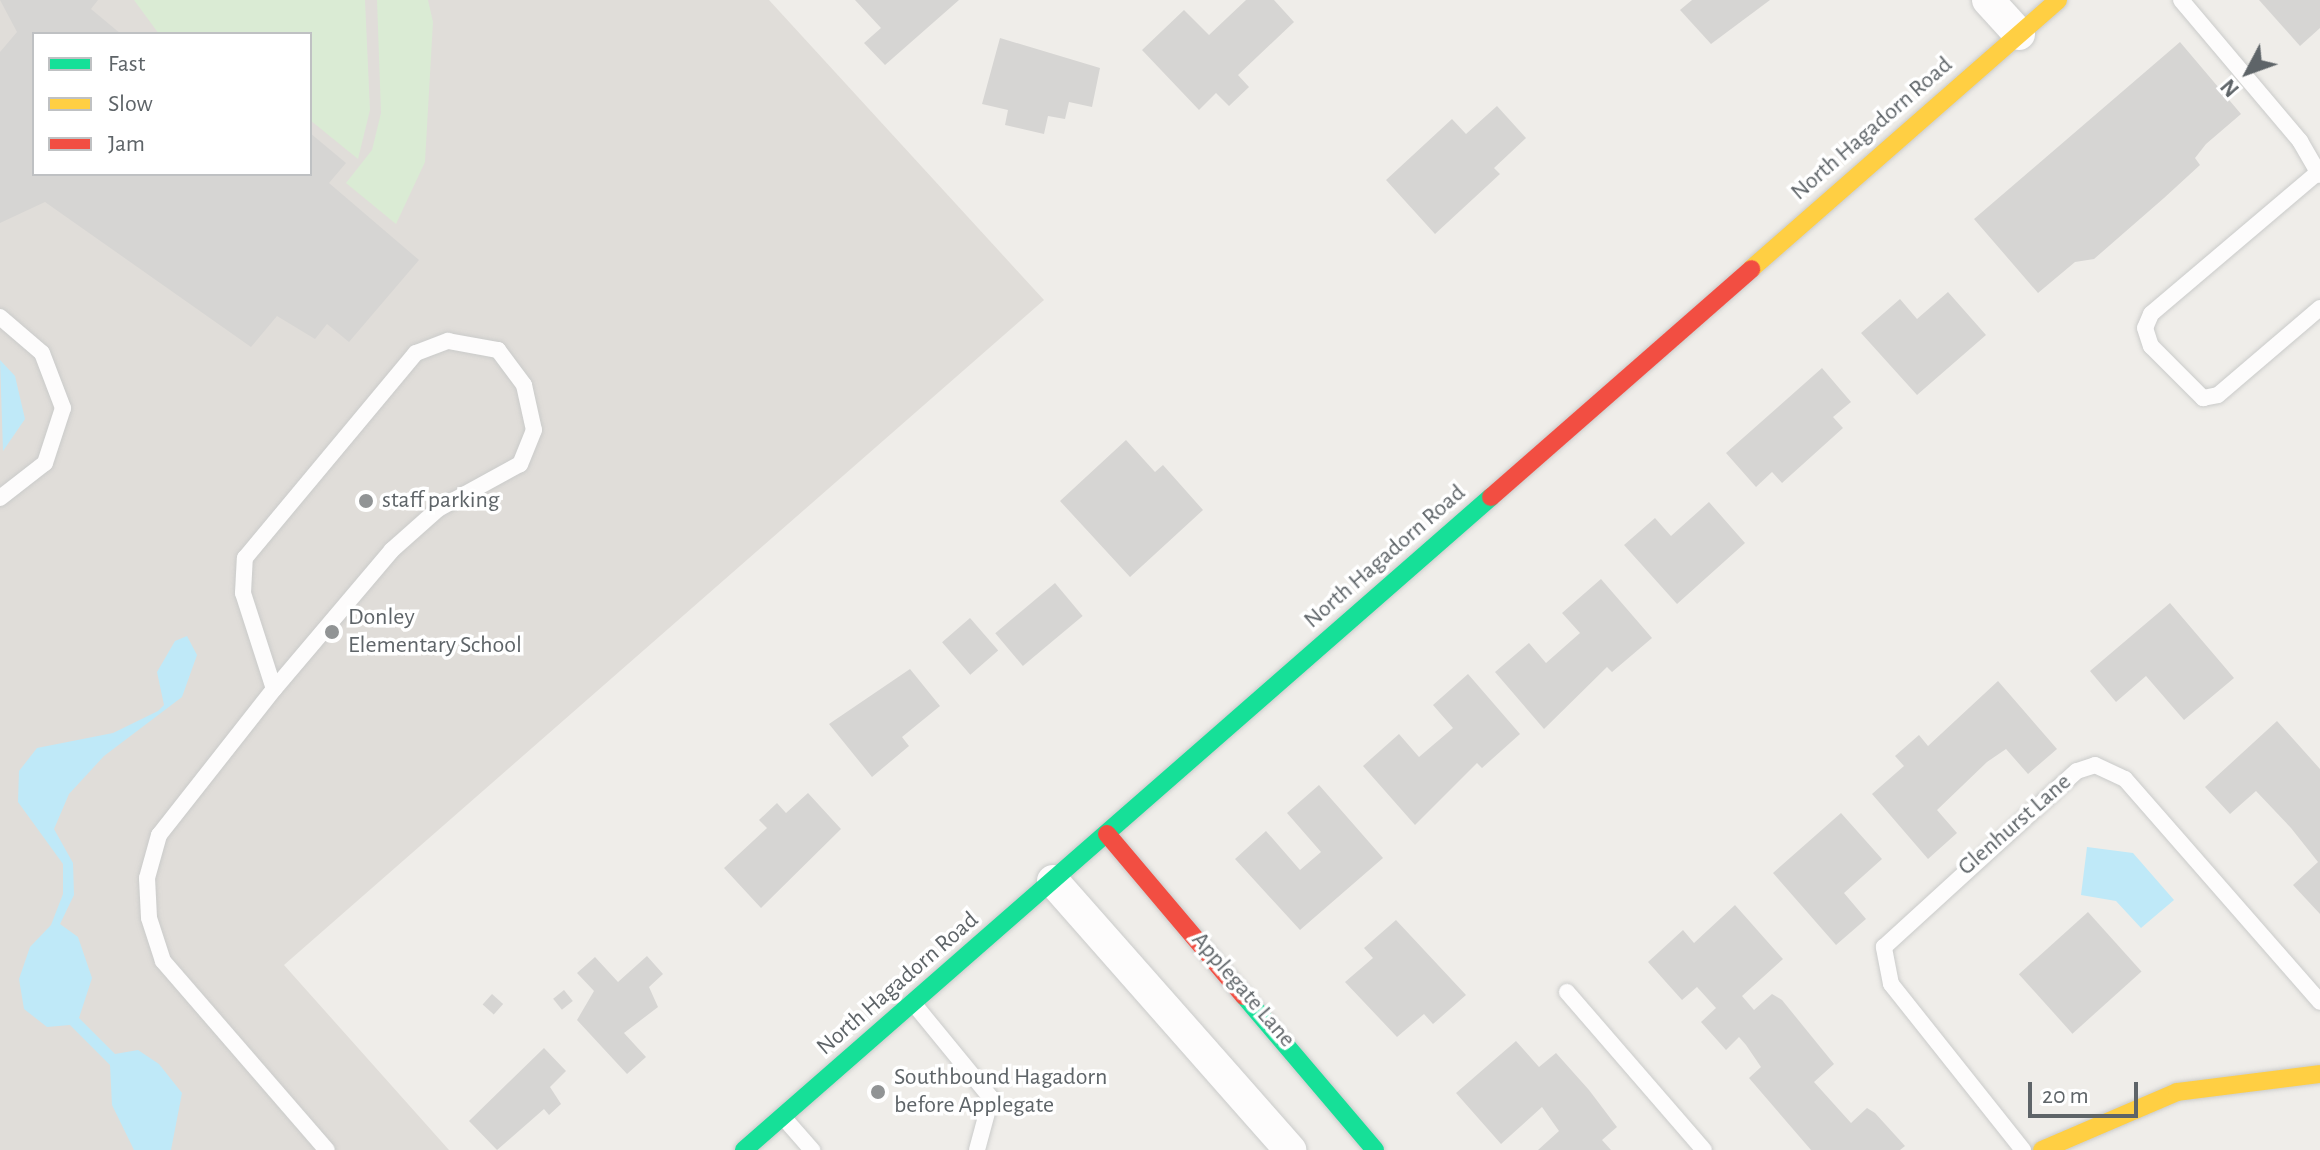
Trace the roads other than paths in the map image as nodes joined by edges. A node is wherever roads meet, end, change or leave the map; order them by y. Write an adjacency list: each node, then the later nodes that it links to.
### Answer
1 (1988, 0): 4 (street)
2 (2058, 0): 4 (street, North Hagadorn Road)
3 (2181, 0): 5 (lane)
4 (2019, 34): 10 (street, North Hagadorn Road)
5 (2318, 175): 6 (lane)
6 (2320, 308)
7 (0, 317): 8 (lane)
8 (0, 498)
9 (274, 689): 9 (lane); 17 (lane)
10 (1107, 834): 11 (street, North Hagadorn Road); 22 (street, Applegate Lane)
11 (1053, 881): 13 (street, North Hagadorn Road); 21 (street)
12 (1567, 992): 23 (lane)
13 (913, 1002): 16 (street, North Hagadorn Road); 20 (lane)
14 (2320, 1002): 24 (lane, Glenhurst Lane)
15 (2320, 1074): 25 (street)
16 (783, 1117): 18 (street, North Hagadorn Road); 19 (lane)
17 (327, 1150)
18 (744, 1150)
19 (812, 1150)
20 (977, 1150)
21 (1290, 1150)
22 (1375, 1150)
23 (1704, 1150)
24 (2023, 1150)
25 (2042, 1150)

